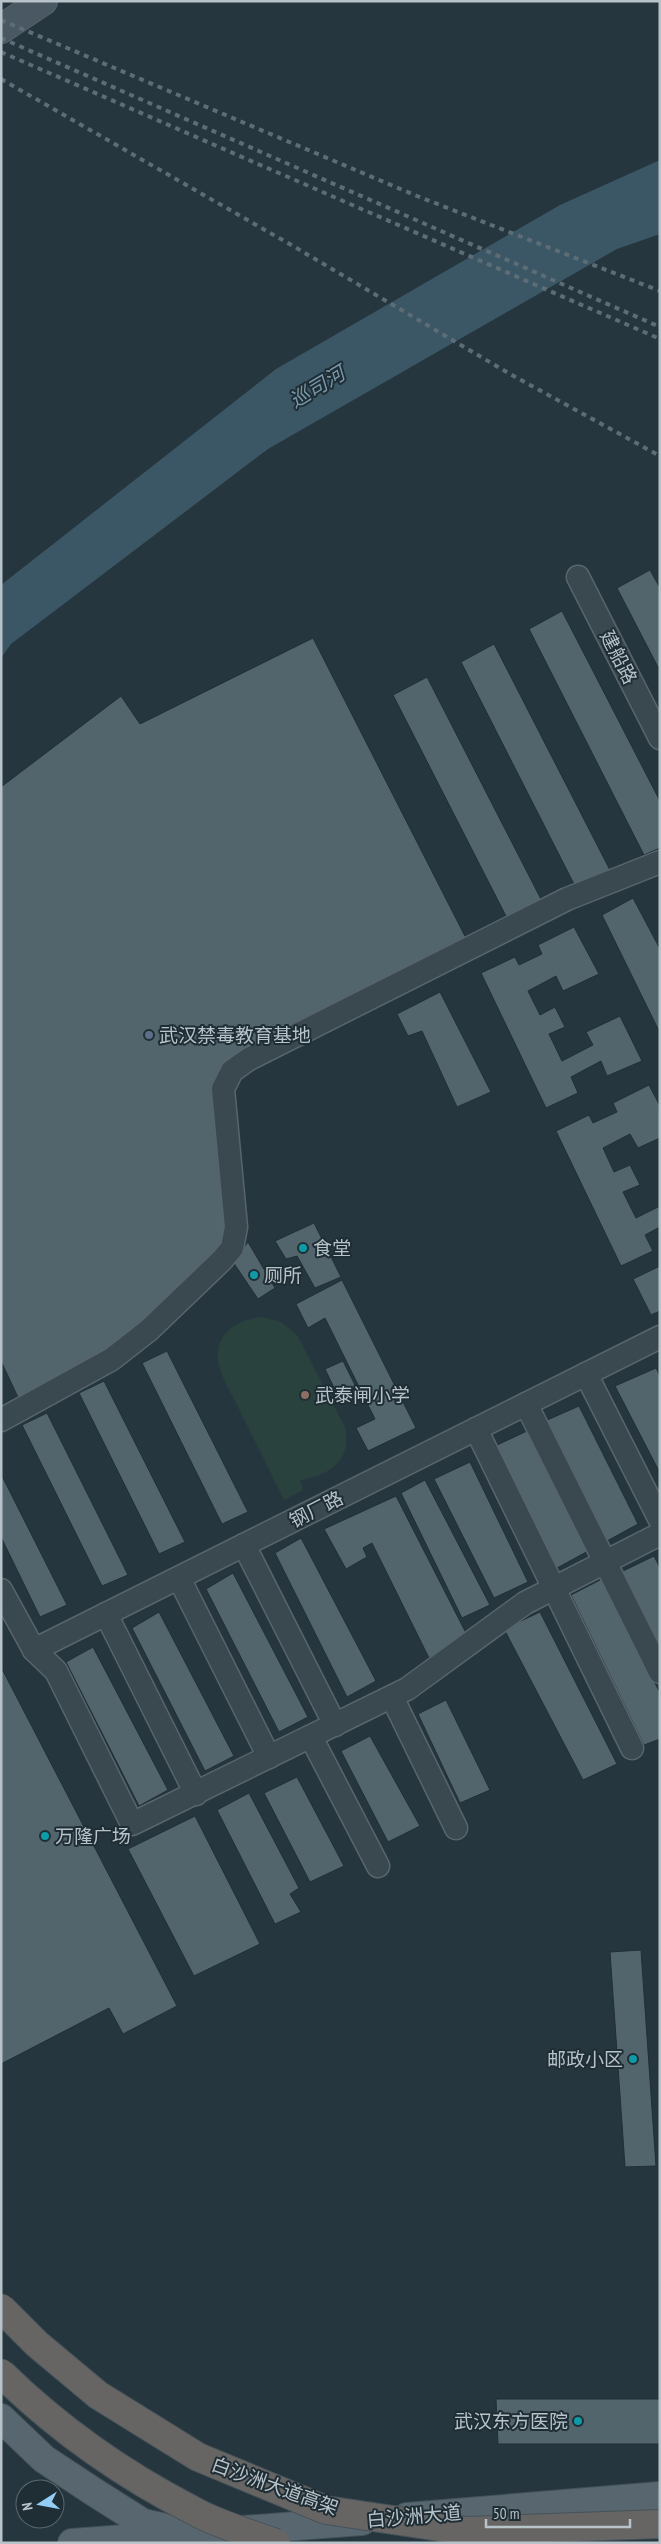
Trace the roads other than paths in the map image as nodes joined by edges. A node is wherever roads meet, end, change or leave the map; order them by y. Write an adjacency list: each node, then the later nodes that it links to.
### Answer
1 (11, 1): 3 (main road)
2 (43, 1): 4 (main road)
3 (1, 8)
4 (1, 29)
5 (578, 577): 6 (street, 建船路)
6 (660, 738)
7 (660, 862): 11 (street)
8 (657, 1345): 9 (street, 钢厂路)
9 (586, 1374): 10 (street, 钢厂路); 13 (street)
10 (526, 1404): 12 (street, 钢厂路); 16 (street)
11 (1, 1420)
12 (476, 1429): 15 (street, 钢厂路); 18 (street)
13 (660, 1520)
14 (660, 1534): 16 (street)
15 (244, 1545): 17 (street, 钢厂路); 24 (street)
16 (605, 1562): 18 (street); 22 (street)
17 (179, 1578): 20 (street, 钢厂路); 27 (street)
18 (554, 1588): 23 (street); 26 (street)
19 (1, 1590): 21 (street)
20 (106, 1614): 21 (street, 钢厂路); 28 (street)
21 (34, 1650): 28 (street)
22 (660, 1672)
23 (392, 1697): 24 (street); 29 (street)
24 (336, 1725): 25 (street)
25 (312, 1737): 27 (street); 30 (street)
26 (632, 1748)
27 (269, 1757): 28 (street)
28 (196, 1794)
29 (456, 1828)
30 (378, 1866)
31 (1, 2308): 35 (highway, 白沙洲大道高架, bridge)
32 (1, 2373): 38 (highway, bridge)
33 (1, 2418): 36 (main road, 白沙洲大道)
34 (660, 2496): 36 (main road, 白沙洲大道)
35 (660, 2524)
36 (196, 2539): 37 (main road, 白沙洲大道)
37 (72, 2543)
38 (276, 2543)

